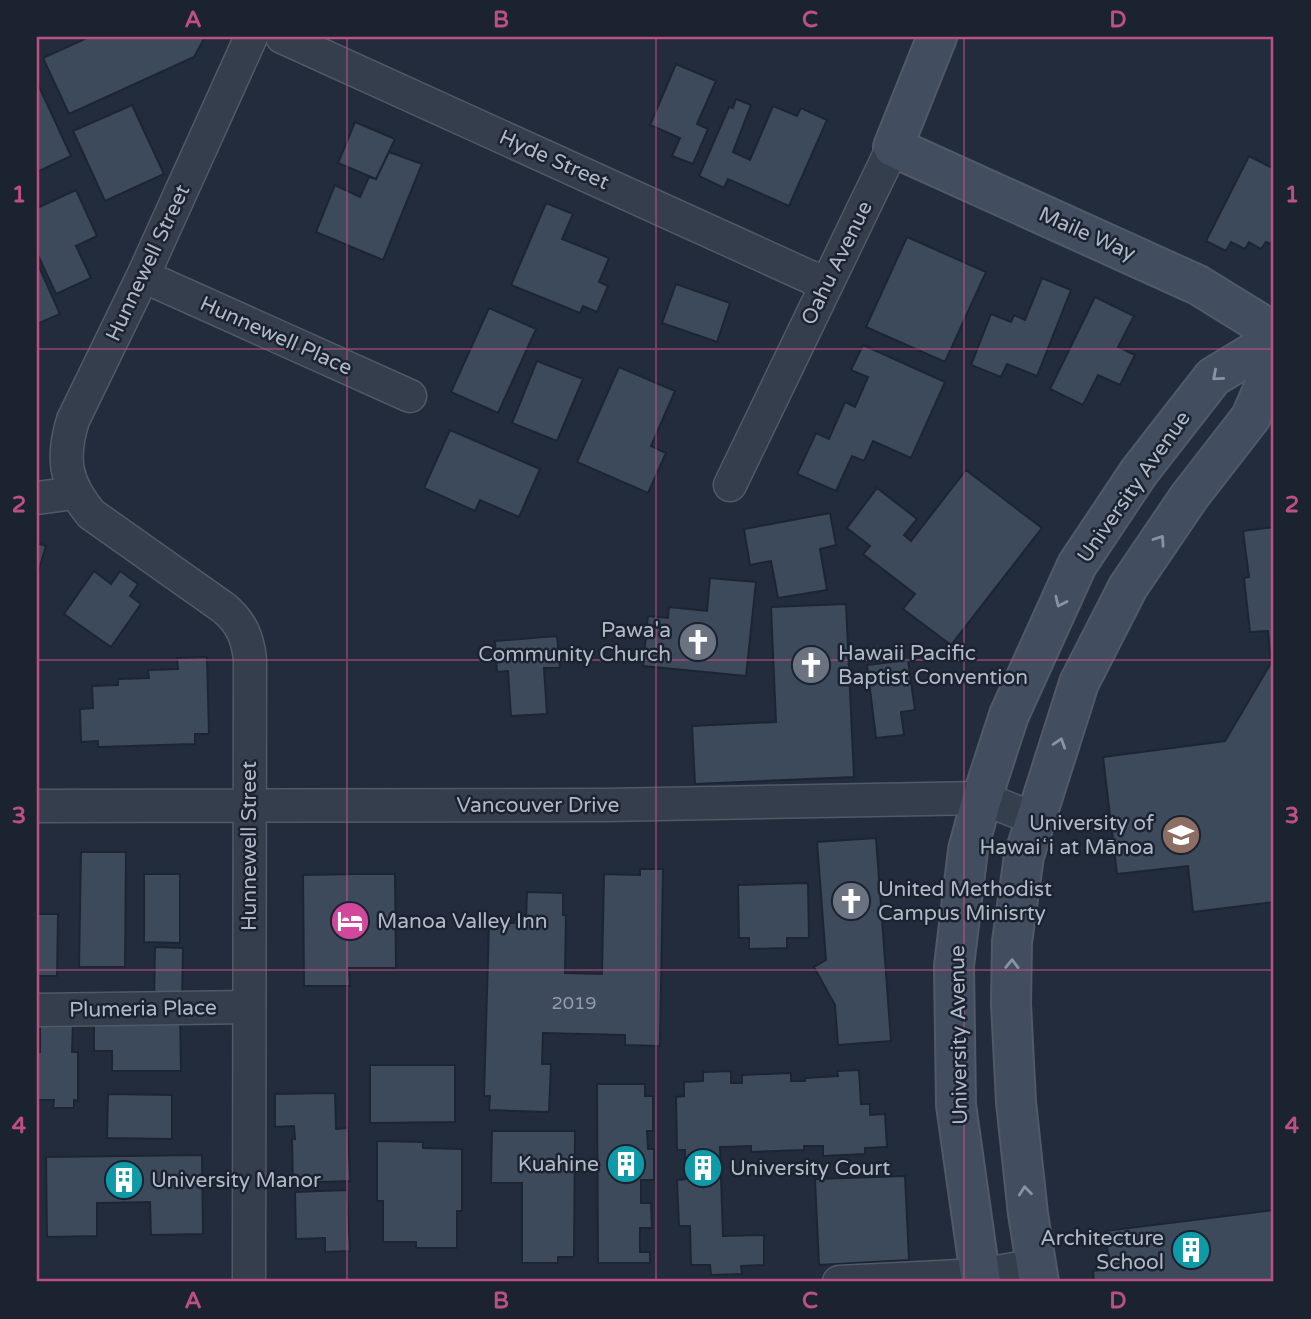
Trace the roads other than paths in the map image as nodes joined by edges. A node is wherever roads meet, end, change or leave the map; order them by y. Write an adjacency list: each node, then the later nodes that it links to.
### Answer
1 (251, 37): 5 (street, Hunnewell Street)
2 (282, 37): 6 (street, Hyde Street)
3 (937, 37): 4 (main road, Oahu Avenue)
4 (893, 147): 6 (street, Oahu Avenue); 7 (main road, Maile Way)
5 (143, 276): 10 (street, Hunnewell Place); 12 (street, Hunnewell Street)
6 (828, 282): 11 (street, Oahu Avenue)
7 (1274, 332)
8 (1274, 340): 14 (main road, University Avenue, one-way to 14)
9 (1274, 355): 17 (main road, one-way to 9)
10 (410, 396)
11 (730, 485)
12 (74, 493): 13 (street); 16 (street, Hunnewell Street)
13 (37, 498)
14 (982, 798): 16 (street, Vancouver Drive); 17 (street, Vancouver Drive); 21 (main road, University Avenue)
15 (37, 806): 16 (street, Vancouver Drive)
16 (248, 806): 18 (street, Hunnewell Street)
17 (1035, 819): 20 (main road, one-way to 17)
18 (249, 1007): 19 (street, Plumeria Place); 22 (street, Hunnewell Street)
19 (37, 1010)
20 (1038, 1274): 21 (street)
21 (980, 1279): 23 (street)
22 (249, 1282)
23 (839, 1282)

